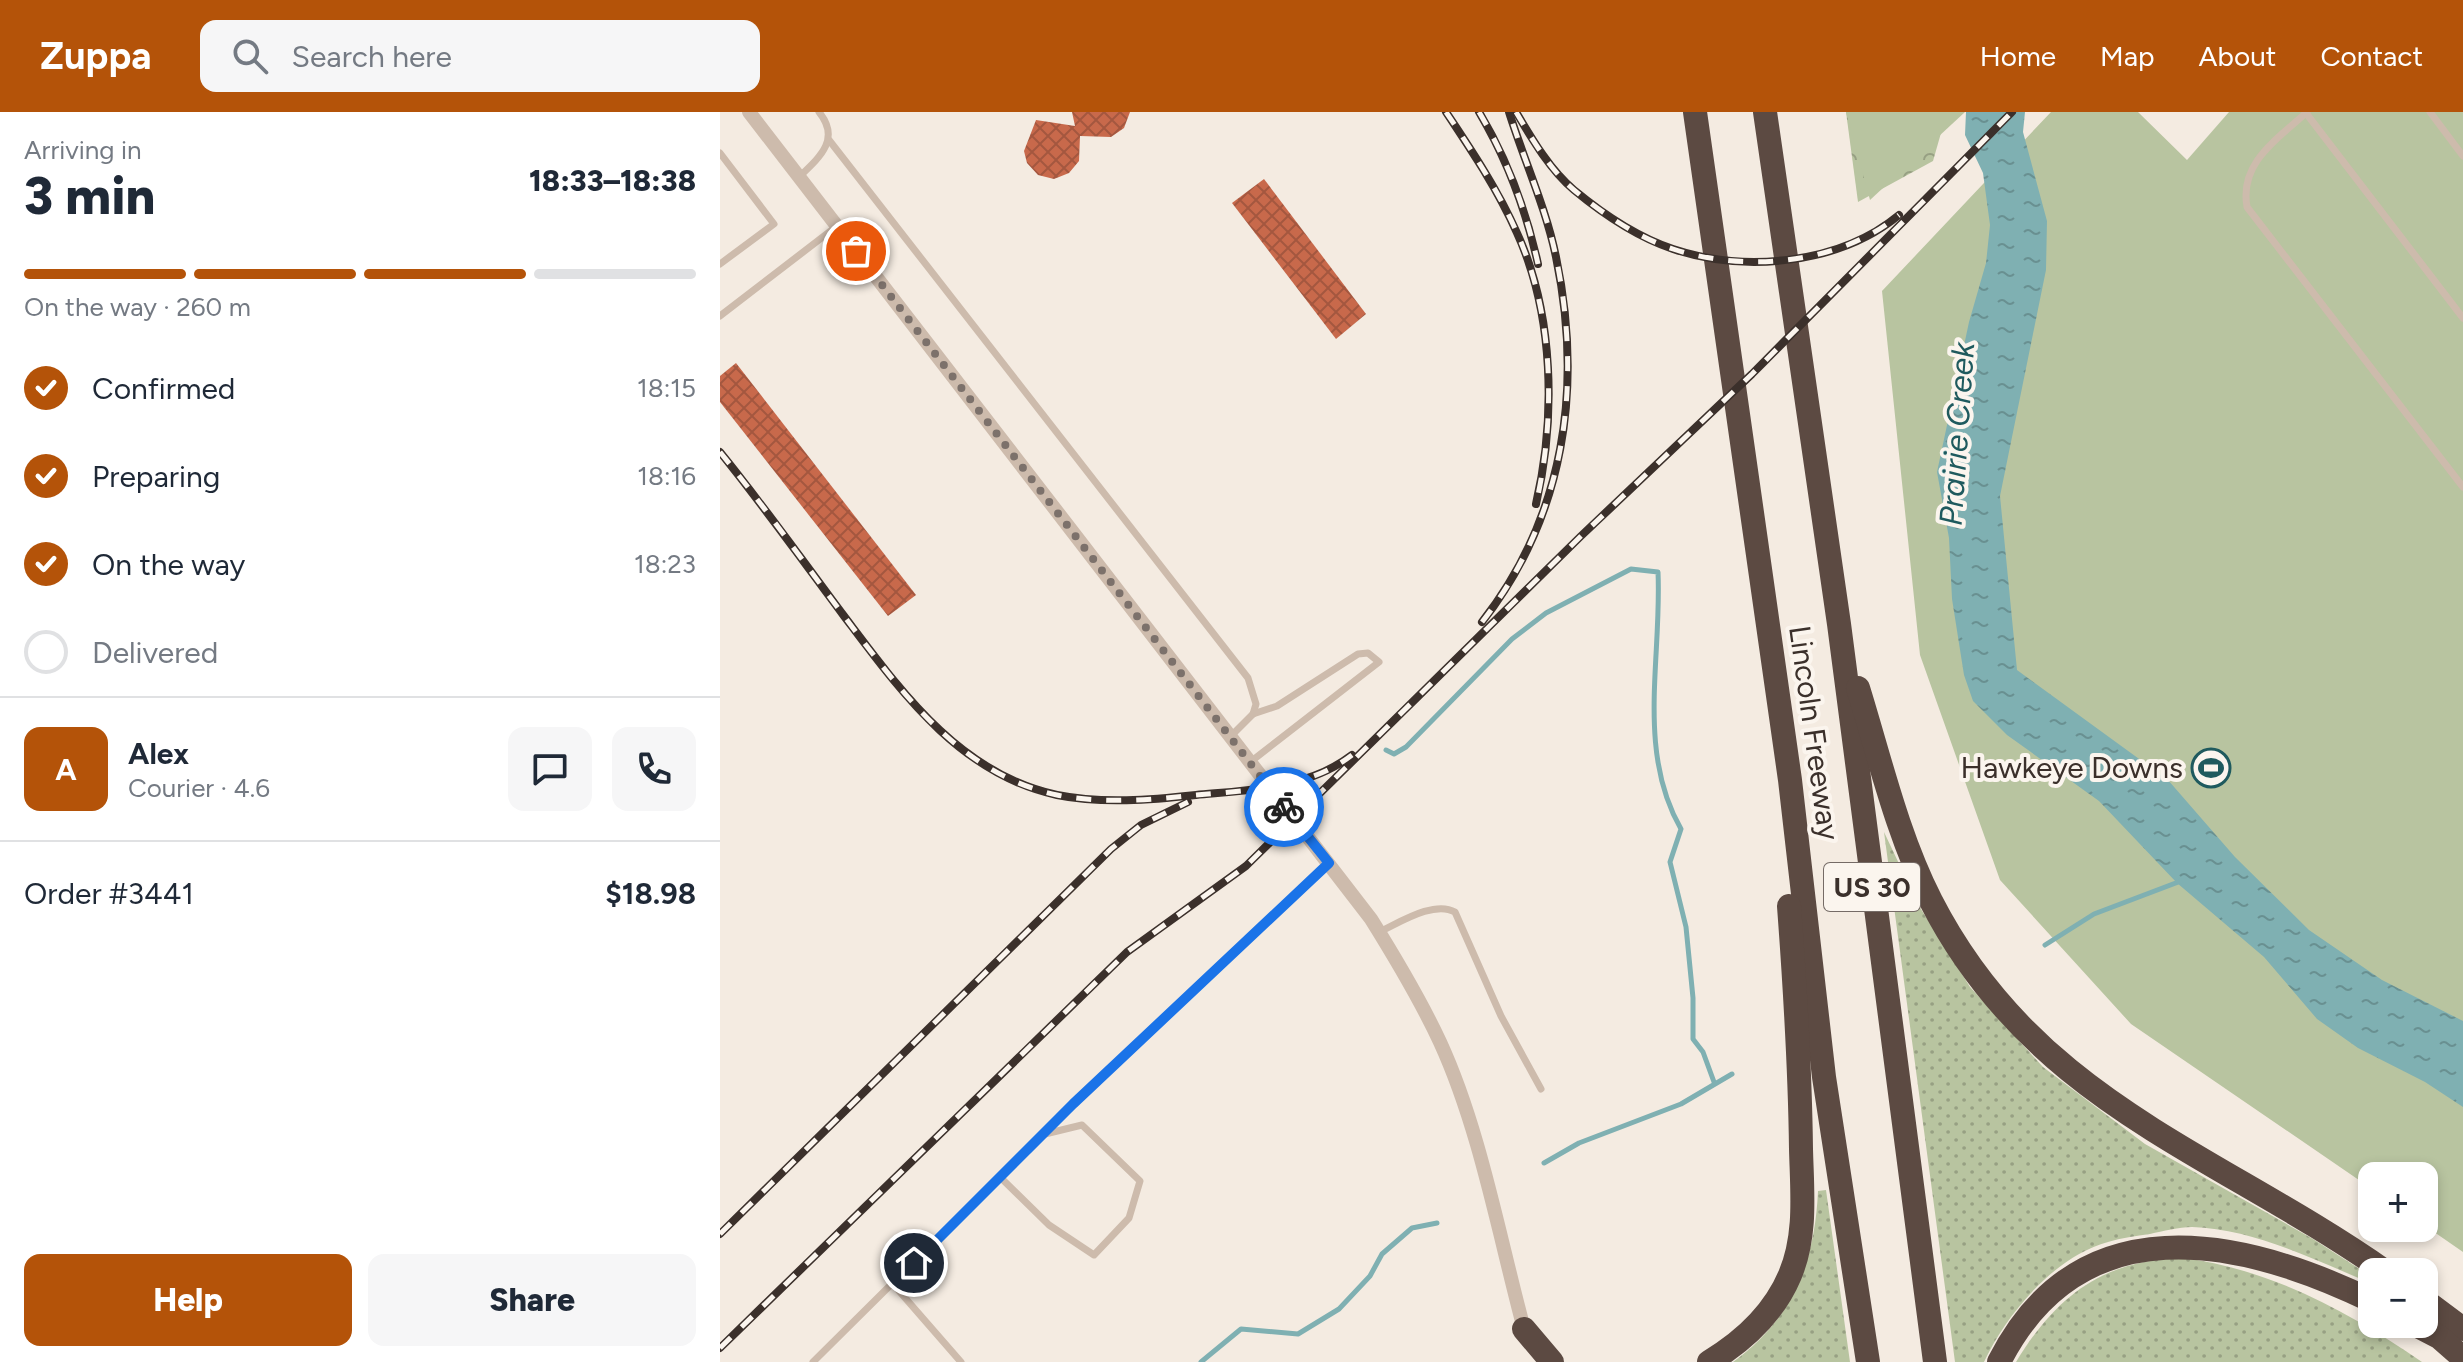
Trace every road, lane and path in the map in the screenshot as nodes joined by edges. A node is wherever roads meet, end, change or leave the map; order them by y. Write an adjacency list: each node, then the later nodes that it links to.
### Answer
1 (749, 112): 10 (street)
2 (819, 112): 7 (lane)
3 (1695, 112): 20 (highway, Lincoln Freeway / US 30)
4 (1765, 112): 16 (highway, Lincoln Freeway / US 30)
5 (2430, 112): 9 (lane)
6 (2306, 113): 14 (lane); 15 (lane)
7 (829, 140): 10 (lane); 17 (lane)
8 (720, 153): 12 (lane)
9 (2463, 156)
10 (799, 177): 11 (street)
11 (837, 226): 13 (lane); 18 (street)
12 (720, 264)
13 (720, 316)
14 (2463, 318)
15 (2463, 487)
16 (1839, 624): 26 (highway); 39 (highway, Lincoln Freeway / US 30)
17 (1253, 714): 18 (lane); 19 (lane)
18 (1229, 738): 19 (street)
19 (1249, 763): 21 (street)
20 (1790, 780): 37 (highway); 38 (highway, Lincoln Freeway / US 30)
21 (1329, 863): 22 (street); 24 (lane)
22 (1379, 932): 23 (lane); 30 (street)
23 (1541, 1089)
24 (1043, 1135): 25 (lane); 25 (lane)
25 (1000, 1177): 27 (lane)
26 (2366, 1258)
27 (893, 1284): 34 (lane); 35 (lane)
28 (2358, 1295): 40 (highway)
29 (2438, 1310): 31 (highway)
30 (1524, 1329): 36 (highway)
31 (2463, 1329)
32 (2438, 1336): 33 (highway)
33 (2463, 1358)
34 (813, 1362)
35 (961, 1362)
36 (1552, 1362)
37 (1709, 1362)
38 (1868, 1362)
39 (1935, 1362)
40 (1999, 1362)

